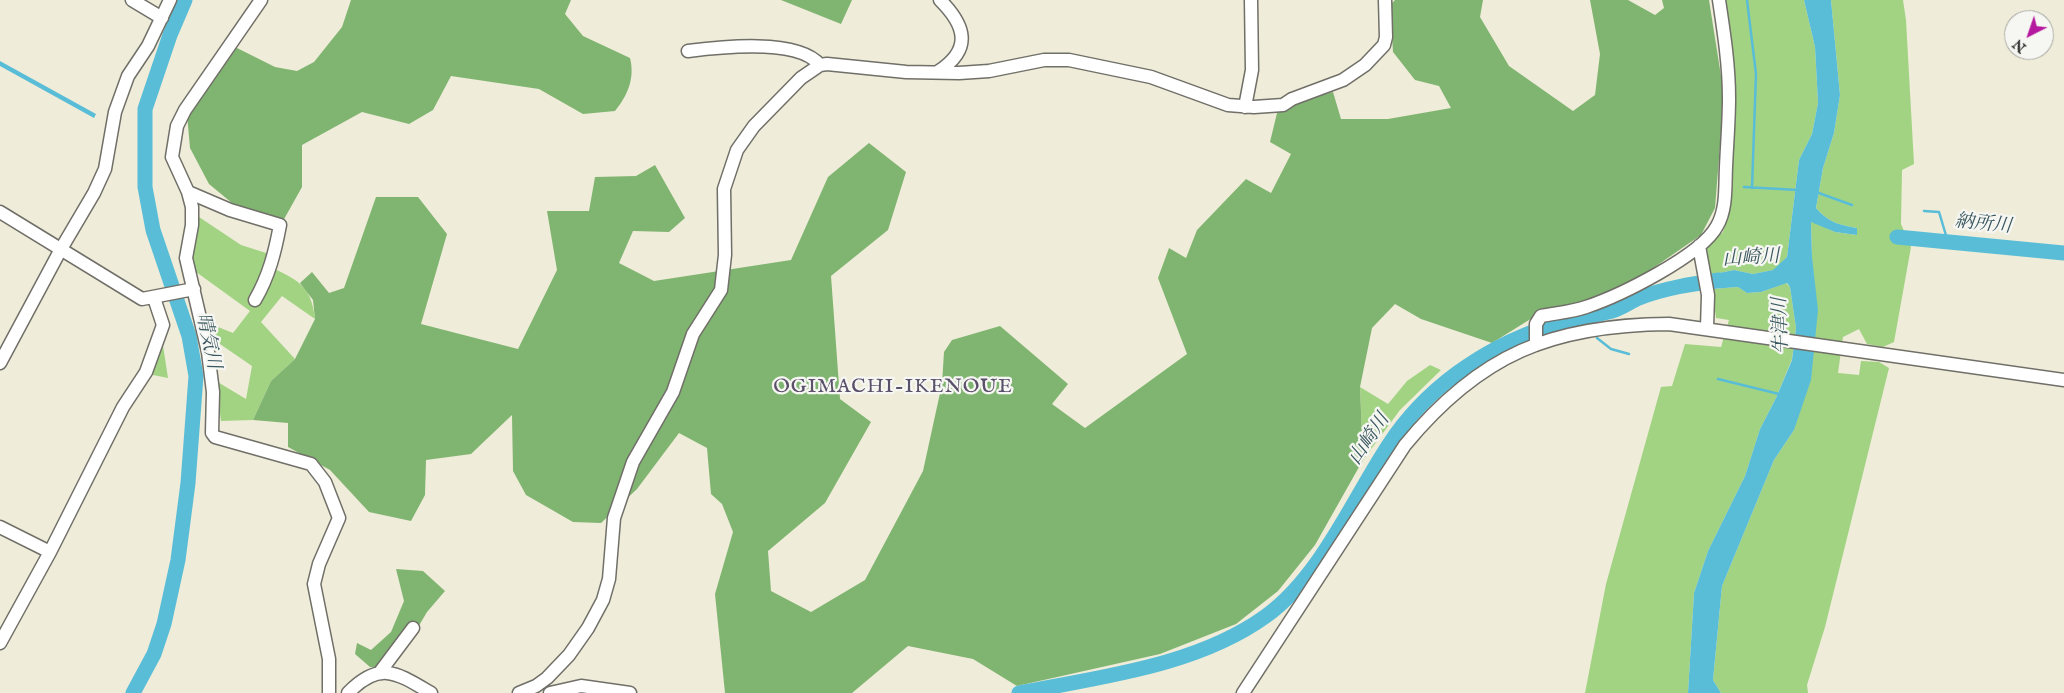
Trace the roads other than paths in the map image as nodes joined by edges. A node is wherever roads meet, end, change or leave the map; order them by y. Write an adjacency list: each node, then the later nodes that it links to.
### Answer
1 (132, 0): 8 (street)
2 (170, 0): 8 (street)
3 (261, 0): 13 (street)
4 (940, 0): 11 (street)
5 (1252, 0): 12 (street)
6 (1385, 0): 12 (street)
7 (1719, 0): 15 (street)
8 (162, 18): 16 (street)
9 (688, 51): 10 (street)
10 (820, 65): 11 (street); 32 (street)
11 (938, 72): 12 (street)
12 (1245, 106)
13 (188, 192): 17 (street); 19 (street)
14 (0, 212): 16 (street)
15 (1699, 246): 20 (street); 21 (street)
16 (61, 248): 18 (street); 22 (street)
17 (194, 289): 18 (street); 29 (street)
18 (154, 298): 25 (street)
19 (255, 300)
20 (1707, 328): 21 (street); 23 (street)
21 (1536, 335): 35 (street)
22 (0, 363)
23 (2064, 380)
24 (0, 527): 25 (street)
25 (50, 552): 27 (street)
26 (413, 628): 28 (street)
27 (0, 643)
28 (380, 672): 30 (street); 31 (street)
29 (329, 693)
30 (348, 693)
31 (431, 693)
32 (519, 693)
33 (550, 693): 34 (street)
34 (630, 693)
35 (1243, 693)

